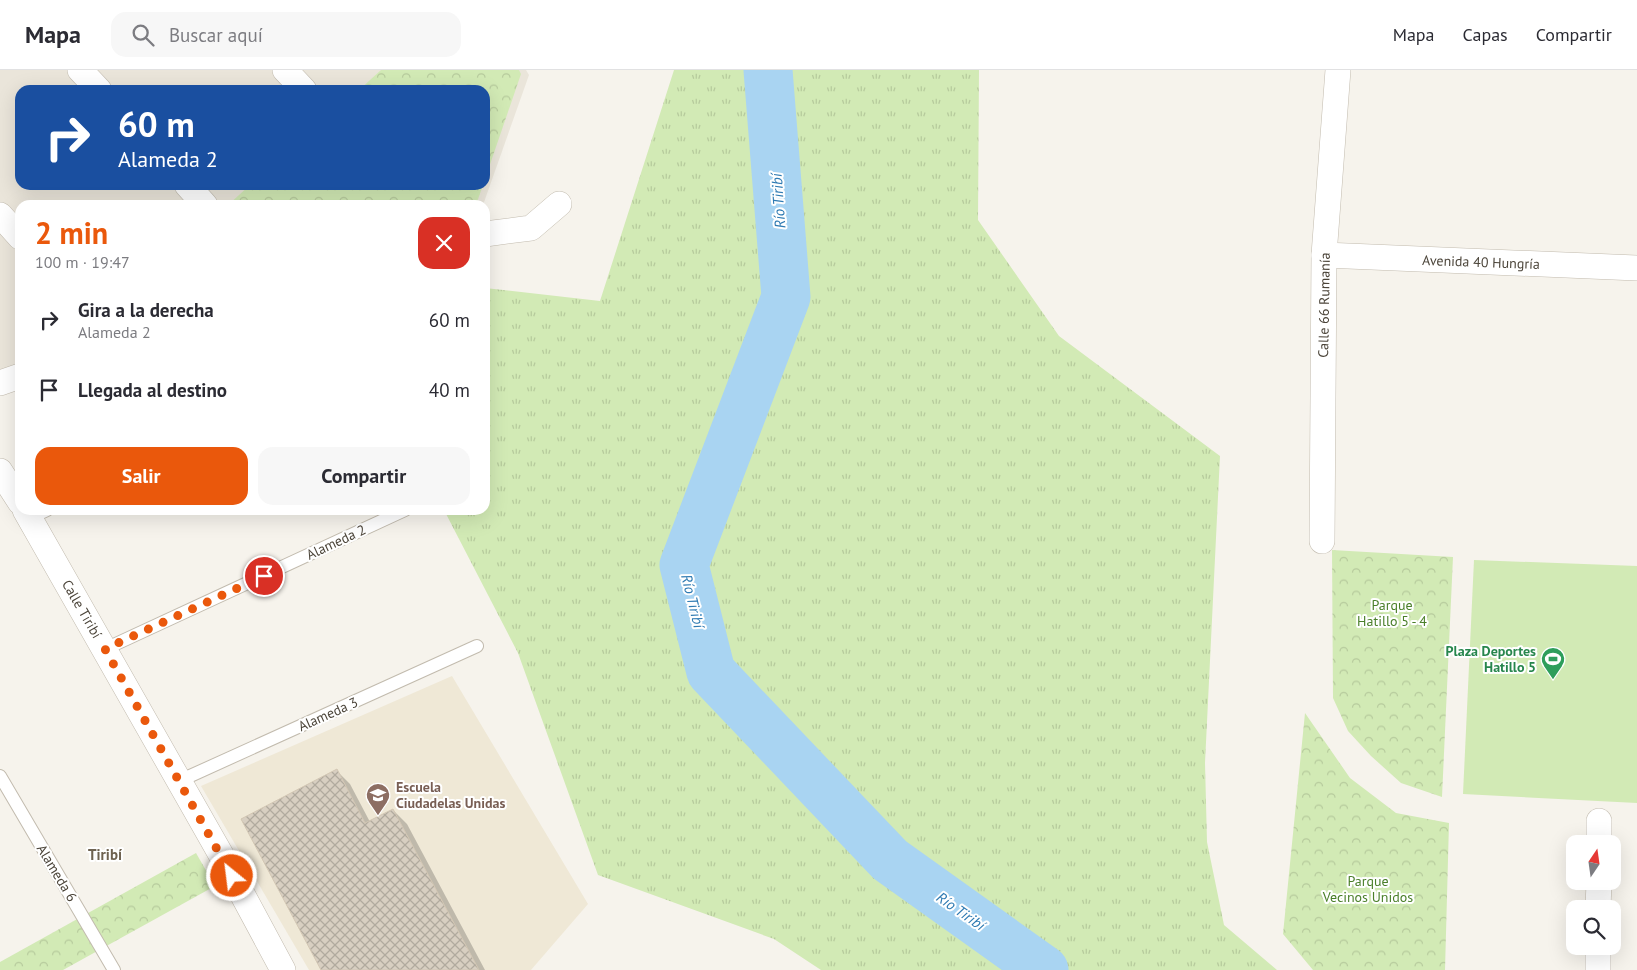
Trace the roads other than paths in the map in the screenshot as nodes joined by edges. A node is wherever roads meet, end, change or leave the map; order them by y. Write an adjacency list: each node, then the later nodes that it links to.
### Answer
1 (80, 70): 4 (street)
2 (285, 70): 5 (street)
3 (1338, 70): 12 (street, Calle 66 Rumanía)
4 (94, 85)
5 (299, 85)
6 (192, 190): 7 (street)
7 (200, 200)
8 (558, 204): 11 (street)
9 (0, 215): 10 (street)
10 (15, 232)
11 (490, 233)
12 (1324, 255): 13 (street, Avenida 40 Hungría); 20 (street, Calle 66 Rumanía)
13 (1637, 268)
14 (15, 378): 15 (street)
15 (0, 383)
16 (0, 471): 17 (street, Calle Tiribí)
17 (15, 490)
18 (34, 515): 22 (street, Calle Tiribí)
19 (394, 515): 22 (lane, Alameda 2)
20 (1322, 541)
21 (477, 646): 24 (lane, Alameda 3)
22 (105, 649): 24 (street, Calle Tiribí)
23 (0, 776): 26 (lane, Alameda 6)
24 (179, 781): 27 (street, Calle Tiribí)
25 (1598, 955): 28 (street)
26 (114, 970)
27 (283, 970)
28 (1598, 970)

